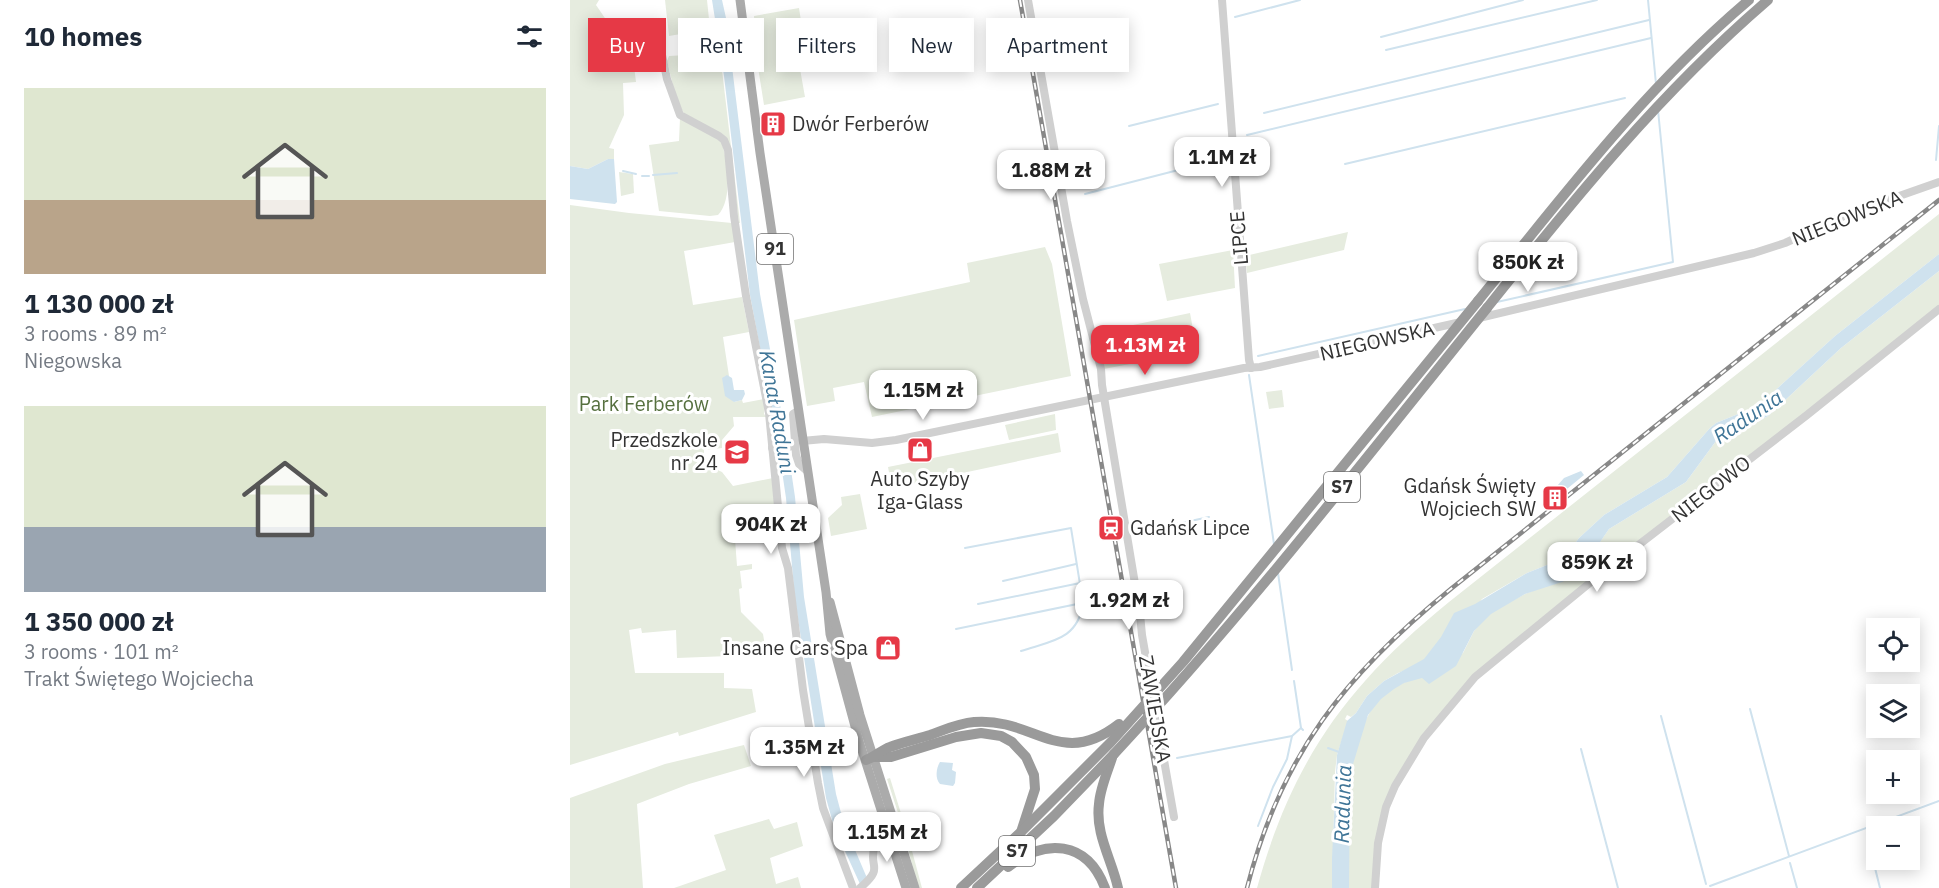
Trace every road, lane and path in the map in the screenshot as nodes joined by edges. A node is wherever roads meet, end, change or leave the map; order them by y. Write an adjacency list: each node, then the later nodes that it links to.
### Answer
1 (740, 0): 11 (main road, 91)
2 (1028, 0): 10 (street, ZAWIEJSKA)
3 (1222, 0): 9 (street, LIPCE)
4 (1749, 0): 13 (highway, S7, bridge)
5 (1768, 0): 15 (highway, S7, bridge)
6 (666, 72): 12 (street)
7 (1939, 182): 9 (street, NIEGOWSKA)
8 (1939, 309): 28 (street, NIEGOWO)
9 (1251, 368): 10 (street, NIEGOWSKA)
10 (1104, 397): 11 (street, NIEGOWSKA); 17 (street, ZAWIEJSKA)
11 (795, 444): 12 (street, NIEGOWSKA); 16 (main road, 91)
12 (775, 448): 21 (street)
13 (1148, 702): 14 (highway, bridge); 18 (highway, S7, bridge)
14 (907, 747): 16 (highway); 18 (highway)
15 (1114, 754): 20 (highway, S7); 27 (highway)
16 (870, 758): 19 (main road, 91); 24 (main road, 91)
17 (1174, 817)
18 (1021, 832): 25 (highway, S7)
19 (890, 839): 22 (street); 23 (main road, 91)
20 (979, 886): 26 (highway)
21 (853, 888)
22 (860, 888)
23 (906, 888)
24 (915, 888)
25 (961, 888)
26 (1105, 888)
27 (1118, 888)
28 (1375, 888)

